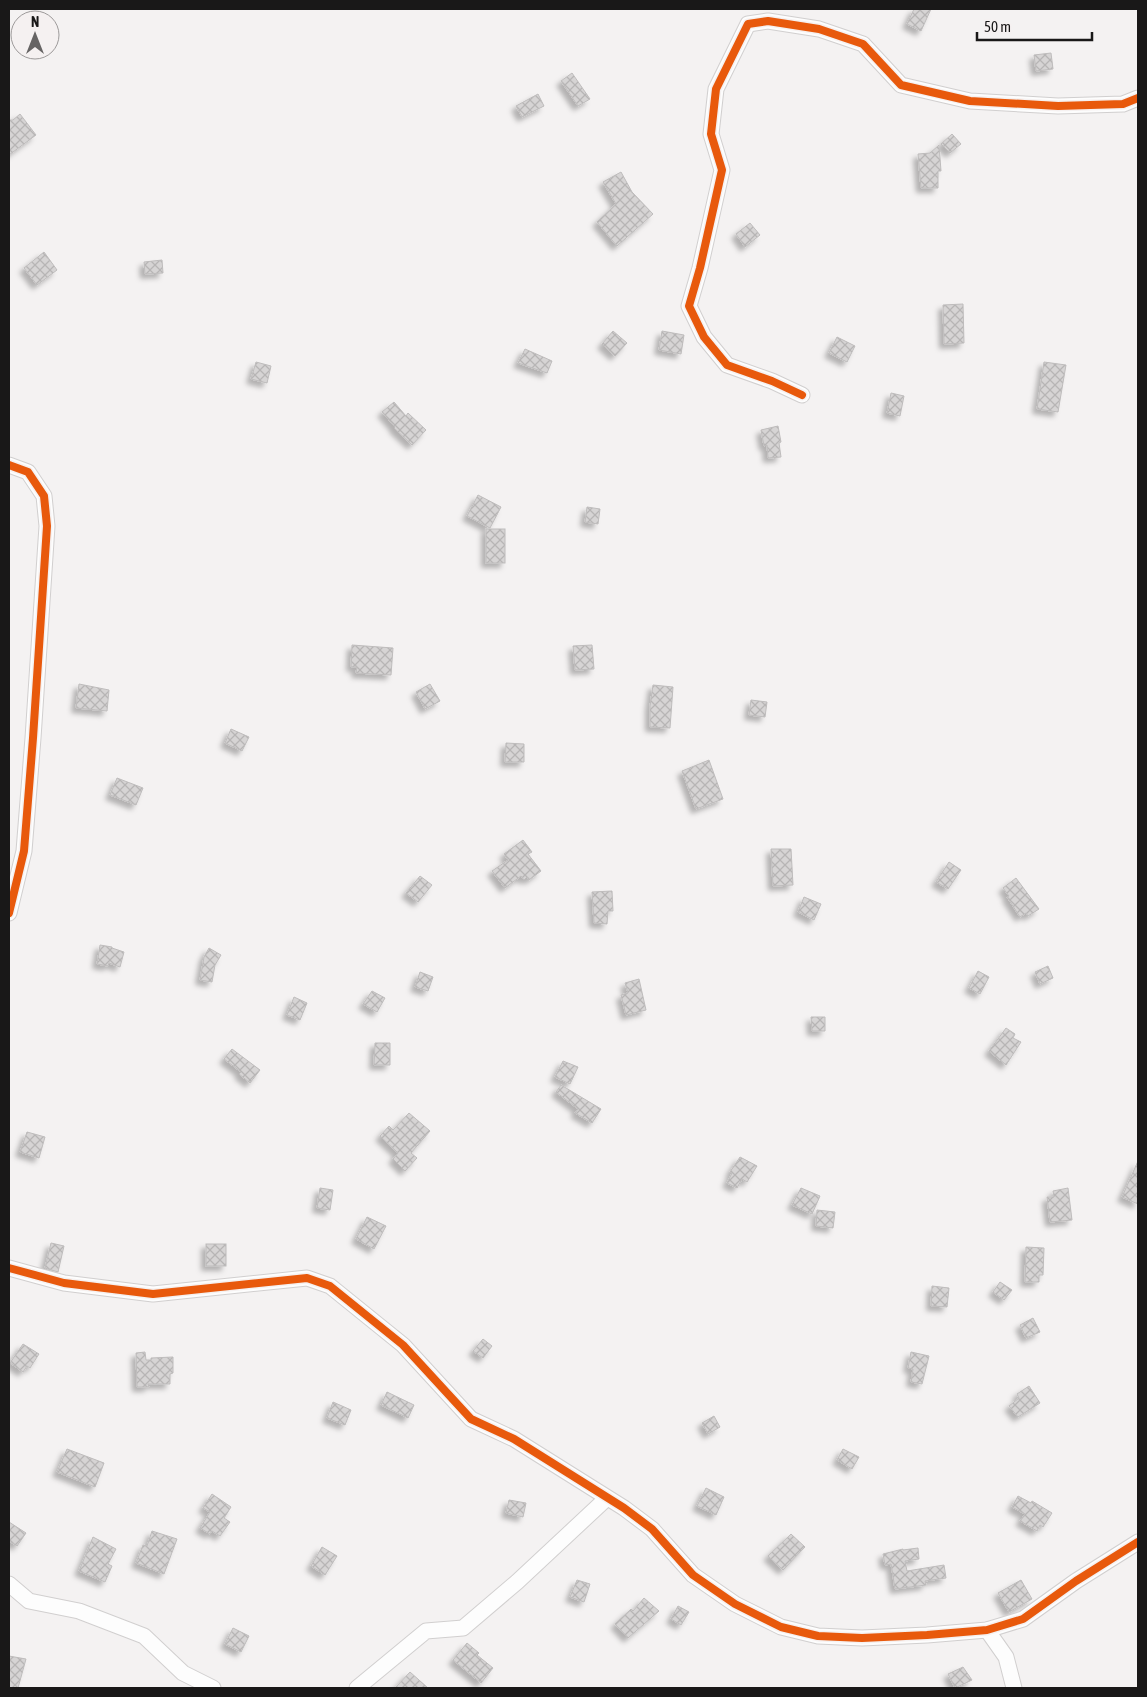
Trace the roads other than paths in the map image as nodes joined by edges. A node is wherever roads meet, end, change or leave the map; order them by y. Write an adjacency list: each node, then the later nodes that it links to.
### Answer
1 (1138, 98): 2 (street)
2 (802, 395)
3 (9, 465): 4 (street)
4 (9, 913)
5 (10, 1272): 6 (street)
6 (607, 1498): 9 (street); 11 (street)
7 (1138, 1542): 9 (street)
8 (9, 1584): 10 (street)
9 (987, 1630): 12 (street)
10 (213, 1688)
11 (357, 1688)
12 (1014, 1688)

